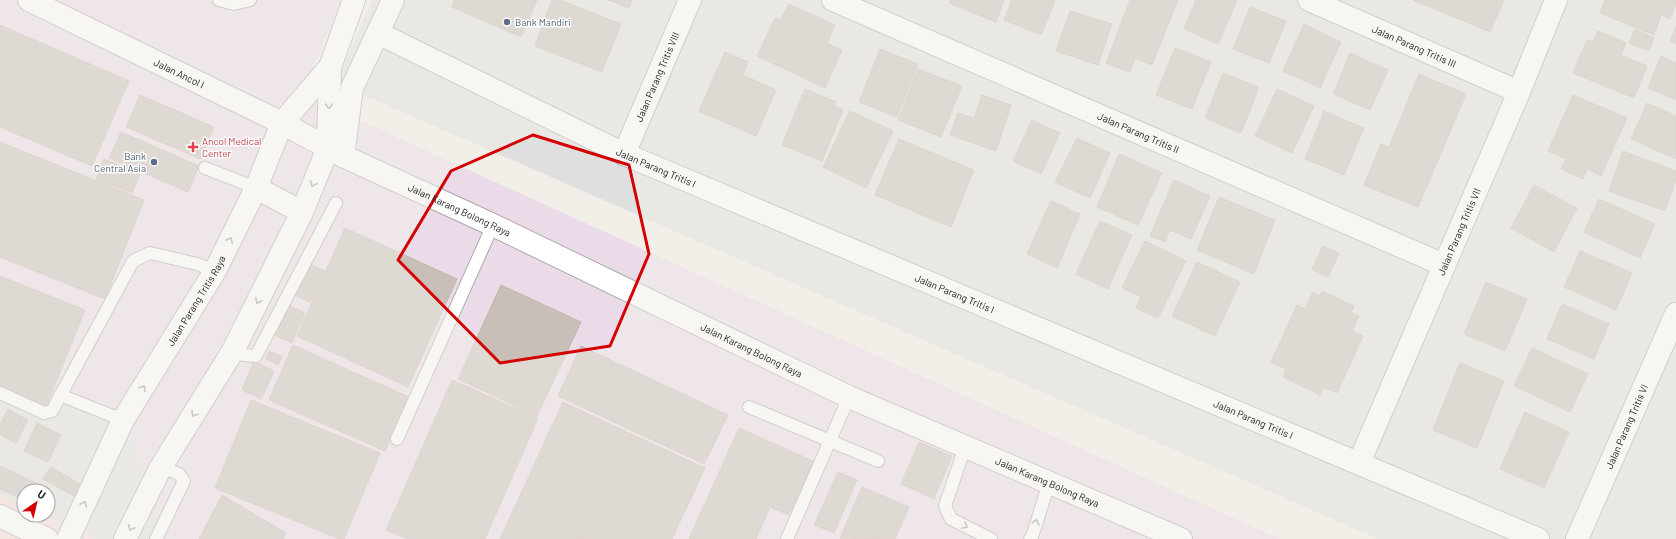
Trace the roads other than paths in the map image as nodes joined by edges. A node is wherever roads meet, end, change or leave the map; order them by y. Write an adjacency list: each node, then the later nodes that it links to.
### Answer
1 (29, 0): 13 (street, Jalan Ancol I)
2 (219, 0): 3 (lane)
3 (250, 0)
4 (354, 0): 11 (street, Jalan Parang Tritis Raya)
5 (393, 0): 10 (street)
6 (690, 0): 15 (street, Jalan Parang Tritis VIII)
7 (834, 0): 21 (street, Jalan Parang Tritis II)
8 (1309, 0): 12 (street, Jalan Parang Tritis III)
9 (1556, 0): 12 (street, Jalan Parang Tritis VII)
10 (378, 33): 14 (street); 15 (street, Jalan Parang Tritis I)
11 (330, 67): 13 (street, Jalan Parang Tritis Raya); 14 (street, Jalan Parang Tritis Raya, one-way to 14)
12 (1519, 92): 21 (street, Jalan Parang Tritis VII)
13 (282, 123): 14 (street, Jalan Ancol I); 17 (street, Jalan Parang Tritis Raya)
14 (336, 152): 19 (street, Jalan Parang Tritis Raya, one-way to 19); 20 (street, Jalan Karang Bolong Raya)
15 (624, 154): 34 (street, Jalan Parang Tritis I)
16 (205, 168): 17 (lane)
17 (256, 188): 19 (street); 22 (street, Jalan Parang Tritis Raya, one-way to 17)
18 (336, 203): 24 (lane)
19 (302, 212): 24 (street, Jalan Parang Tritis Raya, one-way to 24)
20 (493, 225): 27 (street, Jalan Karang Bolong Raya); 30 (lane)
21 (1444, 265): 34 (street, Jalan Parang Tritis VII)
22 (215, 271): 26 (lane); 29 (street, Jalan Parang Tritis Raya, one-way to 22)
23 (1676, 314): 47 (street, Jalan Parang Tritis VI)
24 (234, 350): 35 (street, Jalan Parang Tritis Raya, one-way to 35)
25 (0, 393): 26 (lane)
26 (60, 395): 29 (lane)
27 (849, 397): 31 (lane); 32 (street, Jalan Karang Bolong Raya)
28 (749, 407): 31 (lane)
29 (123, 420): 39 (street, Jalan Parang Tritis Raya, one-way to 29)
30 (397, 439)
31 (830, 441): 33 (lane); 42 (lane)
32 (964, 447): 36 (street, Jalan Karang Bolong Raya); 43 (lane, one-way to 43)
33 (878, 461)
34 (1359, 463): 46 (street, Jalan Parang Tritis I)
35 (161, 467): 40 (street, Jalan Parang Tritis Raya, one-way to 40); 41 (lane)
36 (1049, 483): 44 (lane, one-way to 36); 45 (street, Jalan Karang Bolong Raya)
37 (0, 516): 38 (street)
38 (47, 539)
39 (68, 539)
40 (125, 539)
41 (156, 539)
42 (787, 539)
43 (991, 539)
44 (1030, 539)
45 (1181, 539)
46 (1538, 539)
47 (1577, 539)

